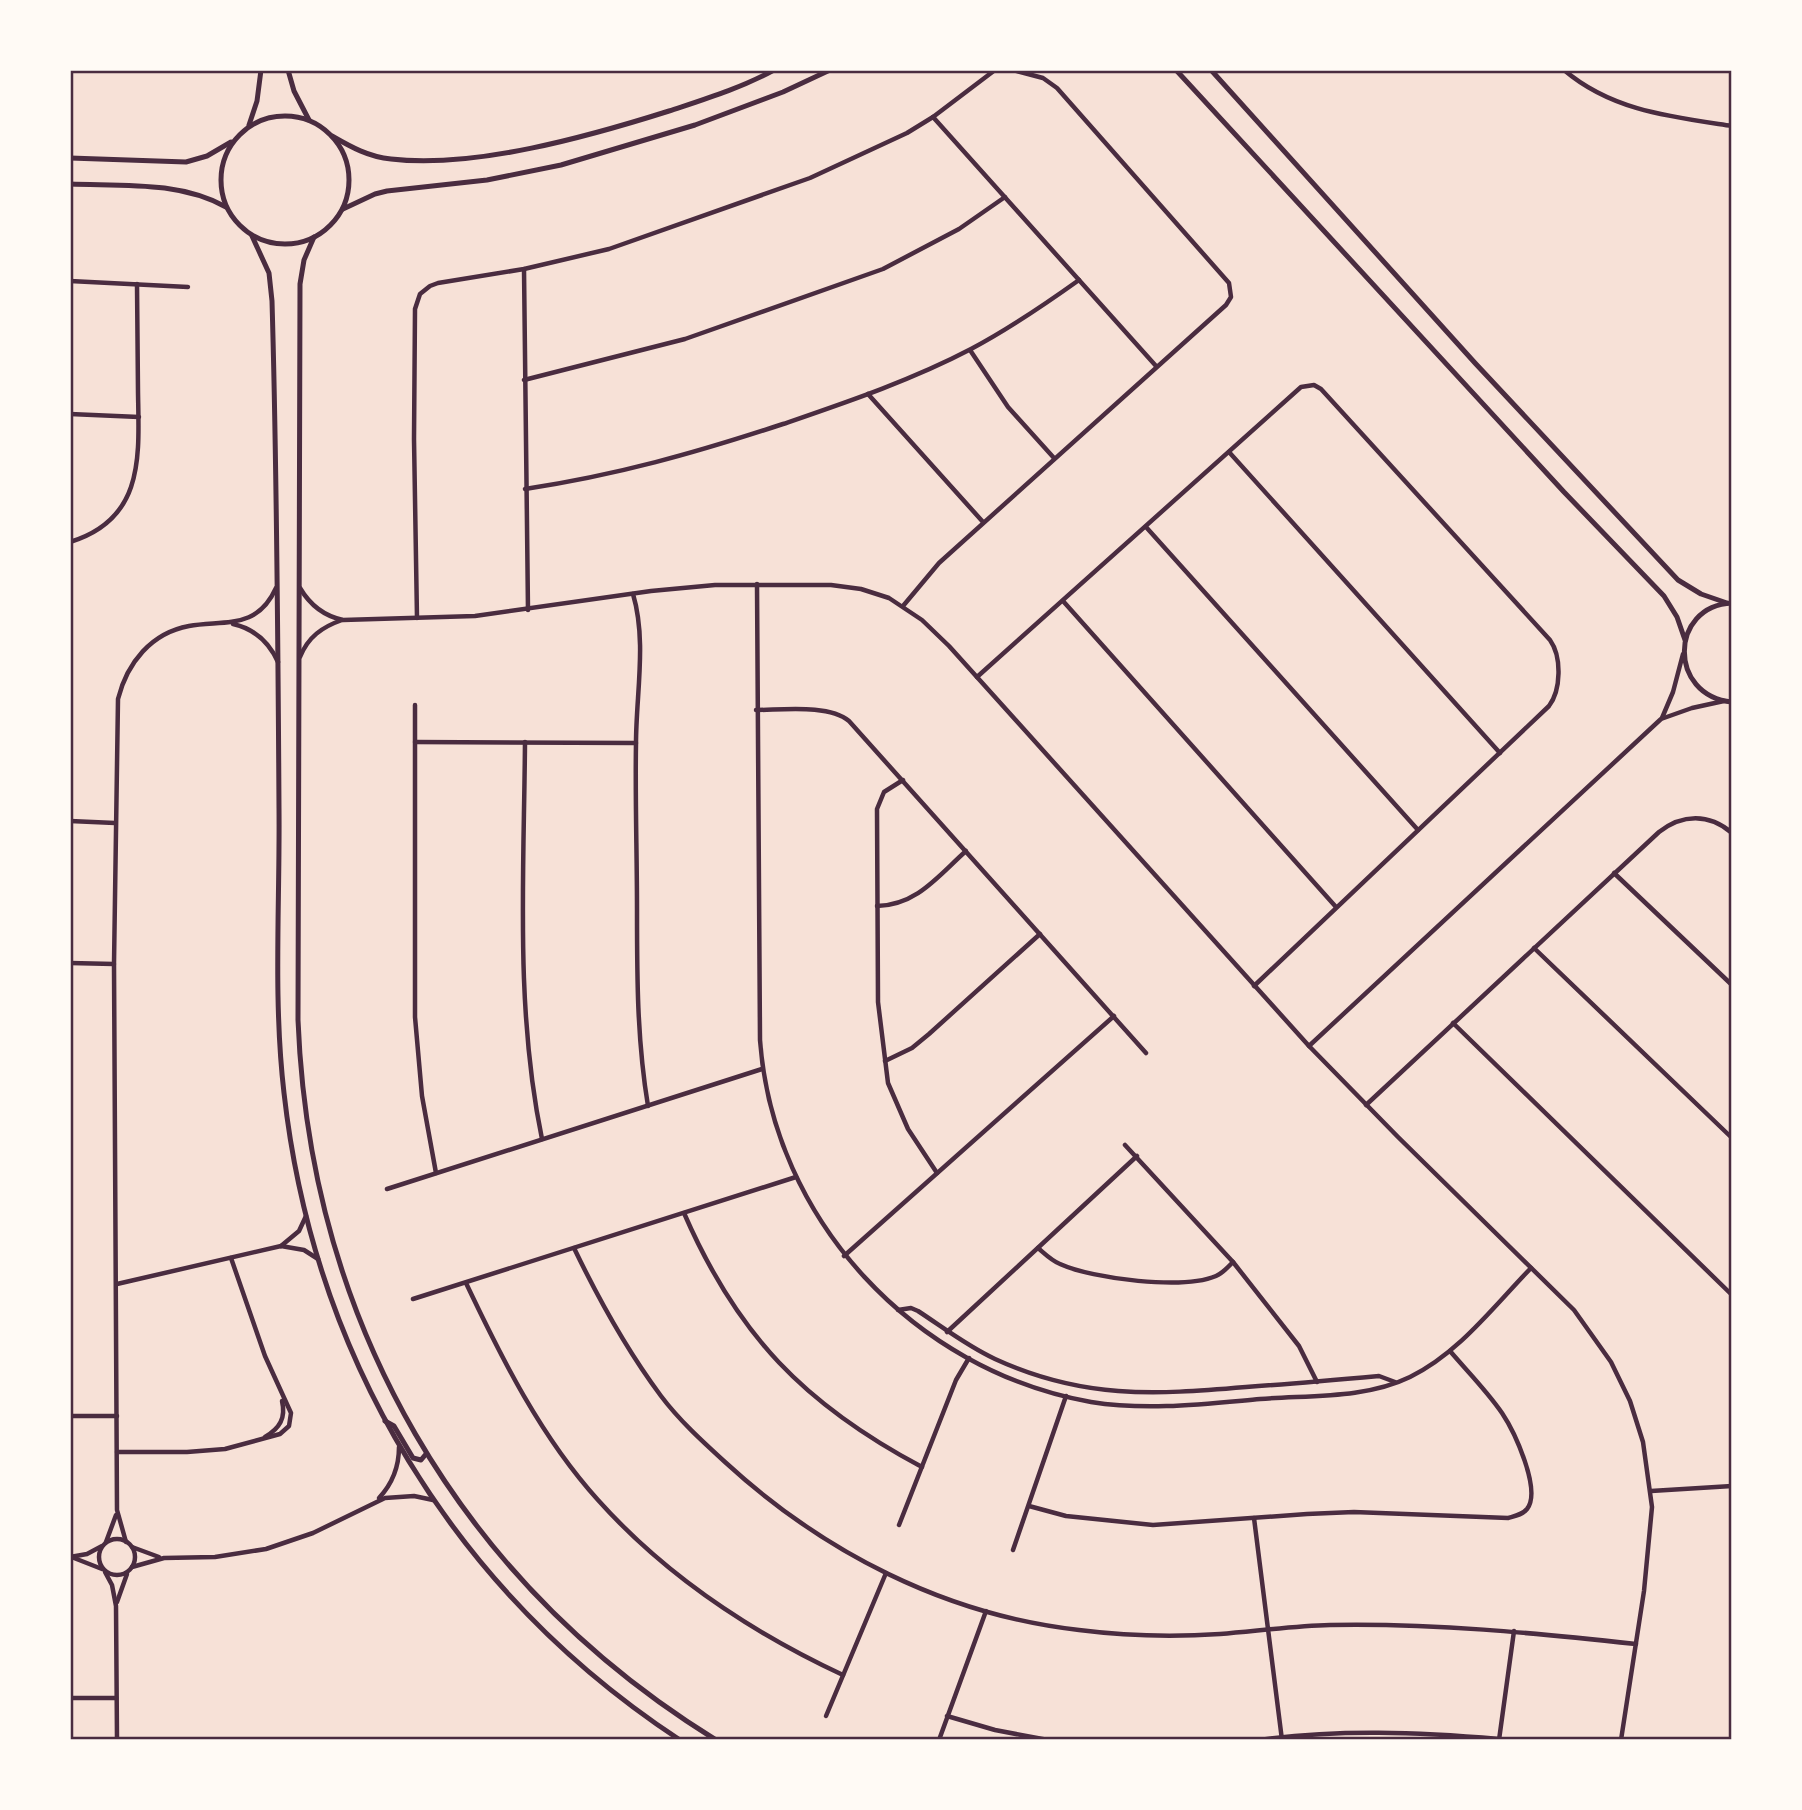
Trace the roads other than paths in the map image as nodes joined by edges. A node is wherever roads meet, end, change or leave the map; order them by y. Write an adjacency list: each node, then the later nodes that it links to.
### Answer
1 (261, 70): 13 (street)
2 (288, 70): 11 (street)
3 (774, 70): 14 (street)
4 (830, 70): 20 (street)
5 (995, 70): 10 (street)
6 (1013, 70): 29 (street)
7 (1176, 70): 51 (street)
8 (1211, 70): 45 (street)
9 (1564, 70): 12 (street)
10 (933, 117): 18 (street); 23 (street)
11 (309, 120): 13 (street); 14 (street)
12 (1732, 125)
13 (249, 126): 15 (street)
14 (332, 136): 20 (street)
15 (234, 140): 16 (street); 19 (street)
16 (70, 158)
17 (70, 184): 19 (street)
18 (1005, 197): 24 (street); 30 (street)
19 (226, 207): 21 (street)
20 (342, 209): 22 (street)
21 (252, 236): 22 (street); 40 (street)
22 (314, 237): 41 (street)
23 (524, 269): 30 (street); 48 (street)
24 (1079, 280): 28 (street); 29 (street)
25 (70, 281): 26 (street)
26 (137, 284): 27 (street); 33 (street)
27 (188, 287)
28 (970, 350): 31 (street); 35 (street)
29 (1156, 366): 35 (street)
30 (524, 380): 36 (street)
31 (868, 394): 36 (street); 37 (street)
32 (70, 414): 33 (street)
33 (139, 417): 39 (street)
34 (1229, 452): 38 (street); 64 (street); 64 (street)
35 (1054, 458): 37 (street)
36 (525, 489): 47 (street)
37 (983, 522): 46 (street)
38 (1146, 527): 44 (street); 68 (street)
39 (70, 542)
40 (278, 584): 50 (street); 53 (street)
41 (298, 584): 49 (street); 54 (street)
42 (757, 584): 43 (street); 46 (street); 59 (street)
43 (633, 594): 47 (street); 63 (street)
44 (1063, 601): 55 (street); 73 (street)
45 (1730, 603): 51 (street)
46 (903, 606): 55 (street)
47 (528, 610): 48 (street)
48 (417, 618): 49 (street)
49 (343, 620): 54 (street)
50 (229, 624): 53 (street); 67 (street)
51 (1685, 640): 52 (street)
52 (1684, 649): 56 (street); 60 (street)
53 (278, 662): 97 (street)
54 (299, 662): 122 (street)
55 (976, 677): 79 (street)
56 (1724, 701): 57 (street); 60 (street)
57 (1732, 702)
58 (415, 705): 61 (street)
59 (756, 710): 65 (street); 85 (street)
60 (1661, 719): 82 (street)
61 (415, 741): 62 (street); 92 (street)
62 (525, 742): 63 (street); 89 (street)
63 (636, 743): 87 (street)
64 (1500, 753): 68 (street)
65 (903, 780): 70 (street); 72 (street)
66 (70, 821): 67 (street)
67 (116, 823): 77 (street)
68 (1419, 830): 73 (street)
69 (1732, 833): 71 (street)
70 (966, 851): 72 (street); 74 (street)
71 (1614, 873): 75 (street); 78 (street)
72 (877, 906): 84 (street)
73 (1336, 907): 79 (street)
74 (1041, 934): 80 (street); 84 (street)
75 (1534, 948): 81 (street); 88 (street)
76 (70, 962): 77 (street)
77 (114, 964): 107 (street)
78 (1732, 985)
79 (1254, 986): 82 (street)
80 (1114, 1016): 83 (street); 93 (street)
81 (1453, 1023): 86 (street); 108 (street)
82 (1310, 1046): 86 (street)
83 (1146, 1053)
84 (886, 1061): 93 (street)
85 (762, 1069): 87 (street); 94 (street)
86 (1366, 1105): 105 (street)
87 (649, 1106): 89 (street)
88 (1732, 1138)
89 (542, 1139): 92 (street)
90 (1125, 1145): 91 (street)
91 (1137, 1156): 100 (street); 104 (street)
92 (436, 1173): 95 (street)
93 (937, 1173): 101 (street)
94 (796, 1177): 96 (street); 101 (street)
95 (387, 1189)
96 (684, 1213): 99 (street); 123 (street)
97 (306, 1216): 98 (street); 103 (street)
98 (281, 1246): 102 (street); 103 (street)
99 (575, 1248): 106 (street); 140 (street)
100 (1038, 1248): 104 (street); 111 (street)
101 (844, 1256): 110 (street)
102 (231, 1258): 107 (street); 121 (street)
103 (318, 1259): 119 (street)
104 (1233, 1262): 114 (street)
105 (1531, 1268): 112 (street); 125 (street)
106 (466, 1283): 109 (street); 146 (street)
107 (117, 1284): 118 (street)
108 (1732, 1294)
109 (413, 1300)
110 (897, 1311): 111 (street); 113 (street)
111 (947, 1332): 114 (street)
112 (1450, 1351): 115 (street); 130 (street)
113 (969, 1358): 116 (street); 123 (street)
114 (1317, 1382): 115 (street)
115 (1396, 1383): 116 (street)
116 (1066, 1396): 128 (street)
117 (70, 1416): 118 (street)
118 (117, 1416): 121 (street)
119 (385, 1422): 120 (street); 122 (street)
120 (399, 1447): 126 (street); 127 (street)
121 (117, 1452): 129 (street)
122 (426, 1454): 154 (street)
123 (922, 1467): 131 (street)
124 (1732, 1486): 125 (street)
125 (1651, 1491): 145 (street)
126 (433, 1500): 127 (street); 153 (street)
127 (376, 1501): 137 (street)
128 (1029, 1506): 130 (street); 135 (street)
129 (117, 1510): 132 (street); 133 (street)
130 (1254, 1518): 143 (street)
131 (899, 1525)
132 (126, 1542): 133 (street); 134 (street)
133 (104, 1544): 136 (street); 139 (street)
134 (132, 1548): 137 (street); 138 (street)
135 (1013, 1550)
136 (70, 1557): 139 (street)
137 (164, 1558): 138 (street)
138 (131, 1569): 139 (street); 141 (street)
139 (104, 1570): 141 (street)
140 (886, 1573): 142 (street); 146 (street)
141 (117, 1606): 148 (street)
142 (986, 1611): 143 (street); 150 (street)
143 (1268, 1629): 144 (street); 151 (street)
144 (1514, 1631): 145 (street); 158 (street)
145 (1636, 1644): 159 (street)
146 (843, 1675): 149 (street)
147 (70, 1698): 148 (street)
148 (117, 1698): 152 (street)
149 (826, 1716)
150 (947, 1716): 155 (street); 156 (street)
151 (1282, 1738): 157 (street); 158 (street)
152 (117, 1740)
153 (680, 1740)
154 (716, 1740)
155 (939, 1740)
156 (1048, 1740)
157 (1258, 1740)
158 (1499, 1740)
159 (1621, 1740)

